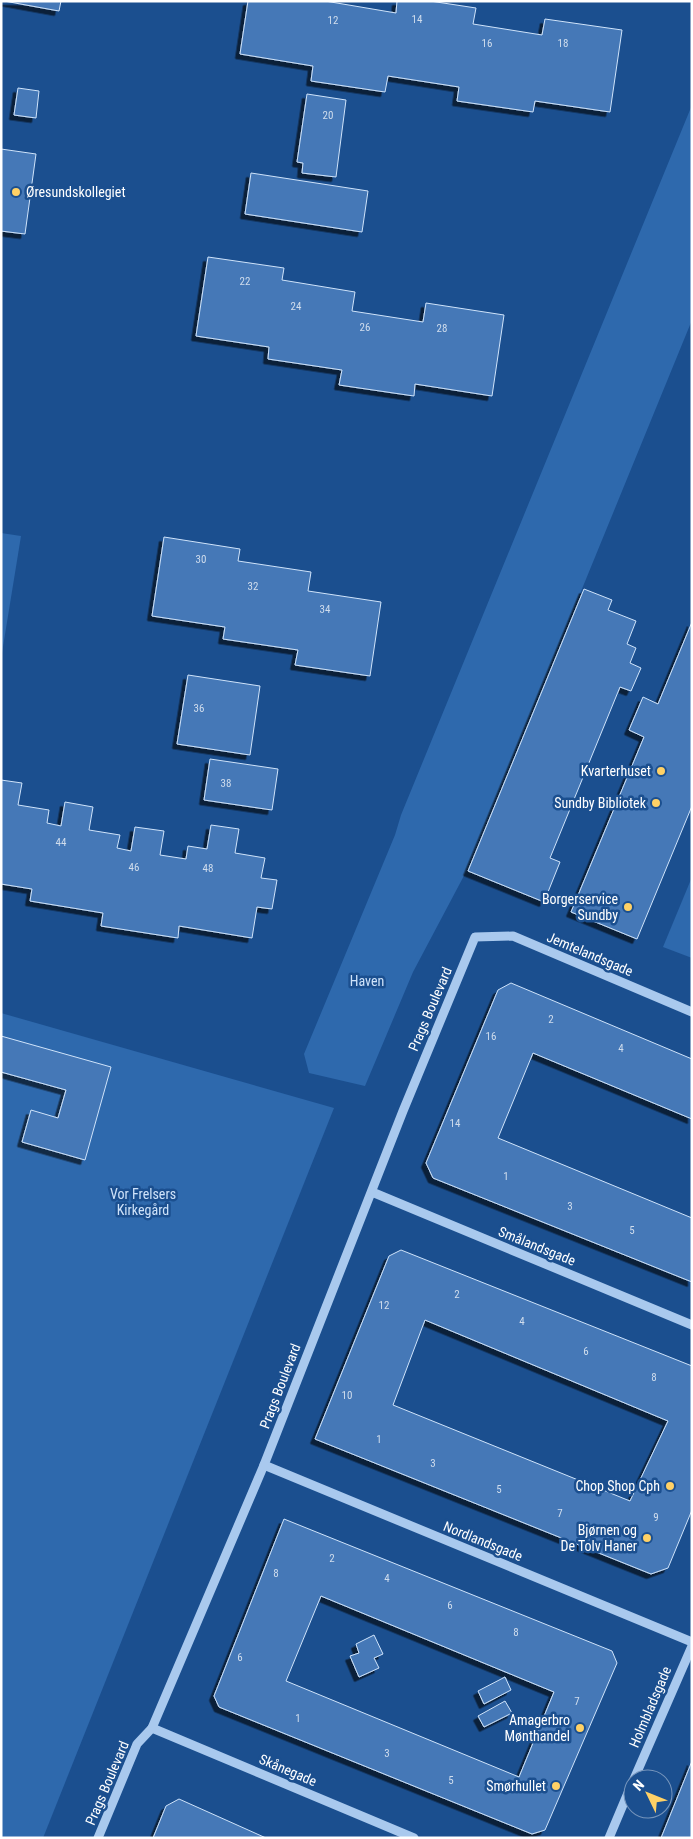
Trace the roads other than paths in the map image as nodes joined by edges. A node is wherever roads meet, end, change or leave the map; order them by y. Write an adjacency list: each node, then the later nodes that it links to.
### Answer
1 (476, 937): 2 (street, Jemtelandsgade); 3 (street, Prags Boulevard)
2 (692, 1012)
3 (372, 1192): 4 (street, Smålandsgade); 5 (street, Prags Boulevard)
4 (692, 1324)
5 (264, 1465): 6 (street, Nordlandsgade); 7 (street, Prags Boulevard)
6 (692, 1644): 8 (street, Holmbladsgade)
7 (152, 1728): 10 (street, Prags Boulevard); 11 (street, Skånegade)
8 (639, 1769)
9 (623, 1805): 12 (street, Holmbladsgade)
10 (98, 1838)
11 (414, 1838)
12 (608, 1838)

